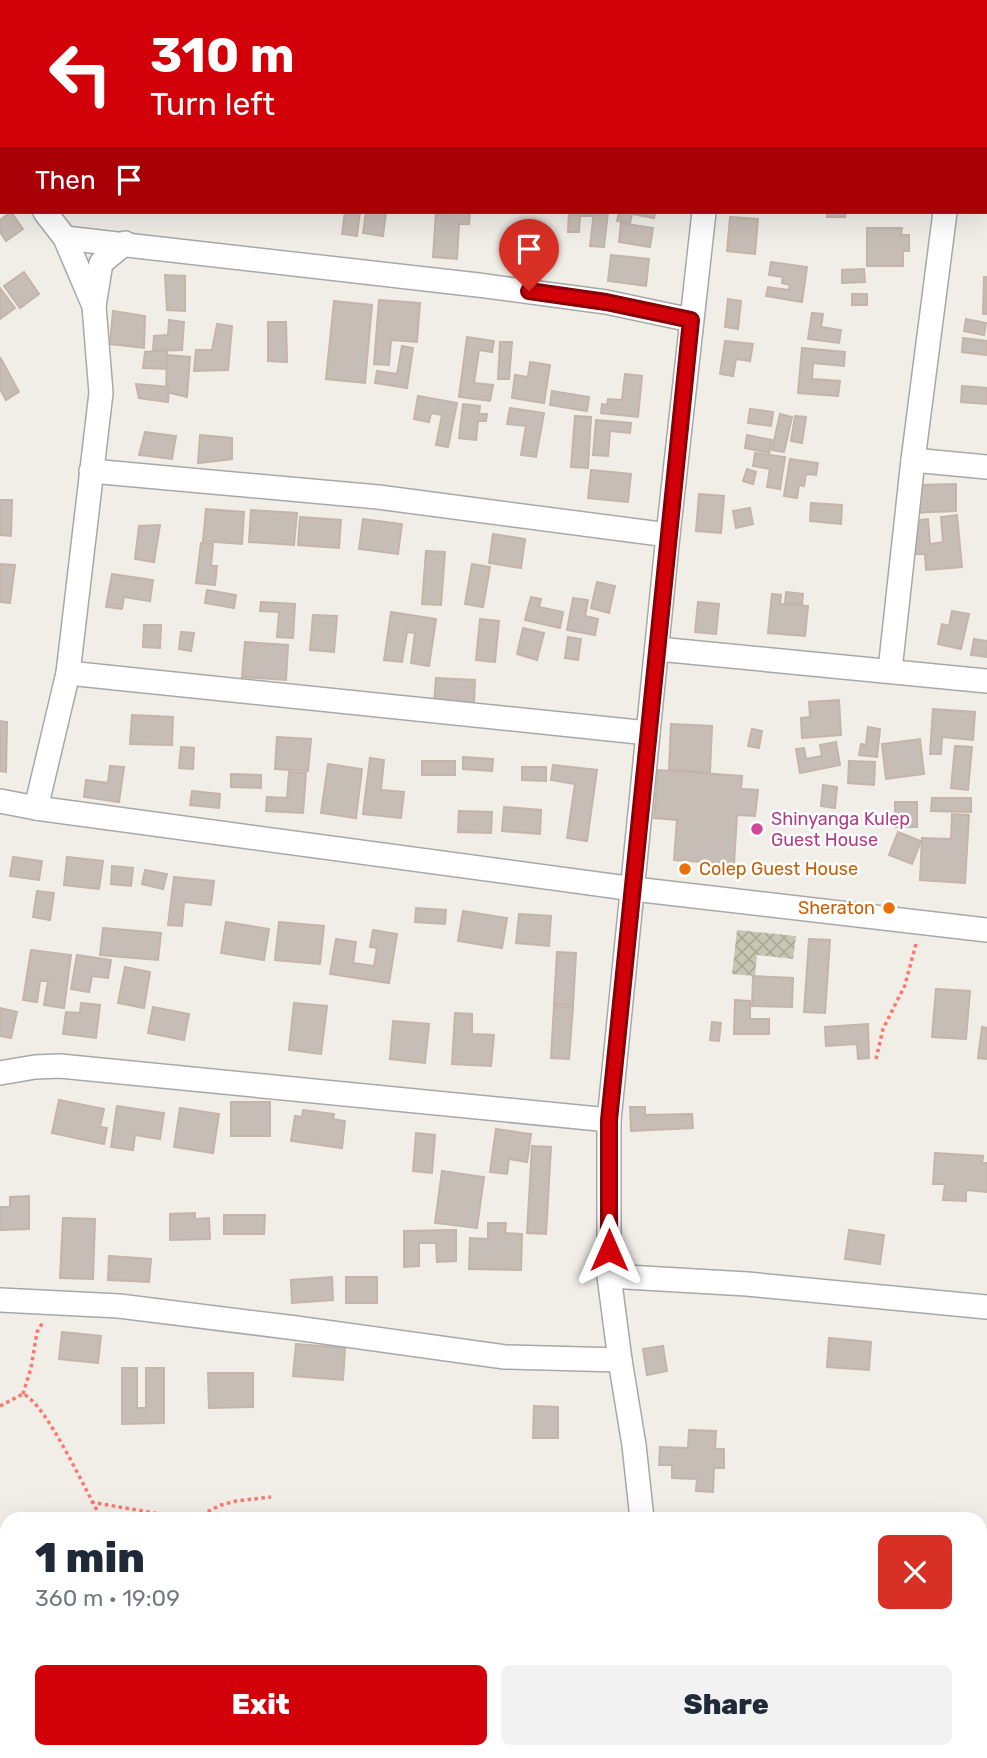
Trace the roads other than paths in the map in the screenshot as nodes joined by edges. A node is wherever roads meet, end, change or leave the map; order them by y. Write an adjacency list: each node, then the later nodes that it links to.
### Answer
1 (47, 214): 4 (street)
2 (704, 214): 7 (street)
3 (945, 214): 8 (street)
4 (65, 238): 5 (street); 6 (street)
5 (125, 243): 6 (street); 7 (street)
6 (94, 306): 10 (street)
7 (691, 320): 11 (street)
8 (913, 460): 9 (street); 13 (street)
9 (987, 467)
10 (91, 471): 11 (street); 14 (street)
11 (668, 535): 12 (street)
12 (658, 649): 13 (street); 16 (street)
13 (890, 670): 15 (street)
14 (68, 673): 16 (street); 18 (street)
15 (987, 681)
16 (648, 733): 19 (street)
17 (0, 801): 18 (street)
18 (36, 808): 19 (street)
19 (634, 889): 20 (street); 22 (street)
20 (987, 930)
21 (0, 1073): 22 (street)
22 (609, 1120): 23 (street)
23 (609, 1276): 25 (street); 26 (street)
24 (0, 1300): 26 (street)
25 (987, 1307)
26 (620, 1360): 27 (street)
27 (641, 1512)

